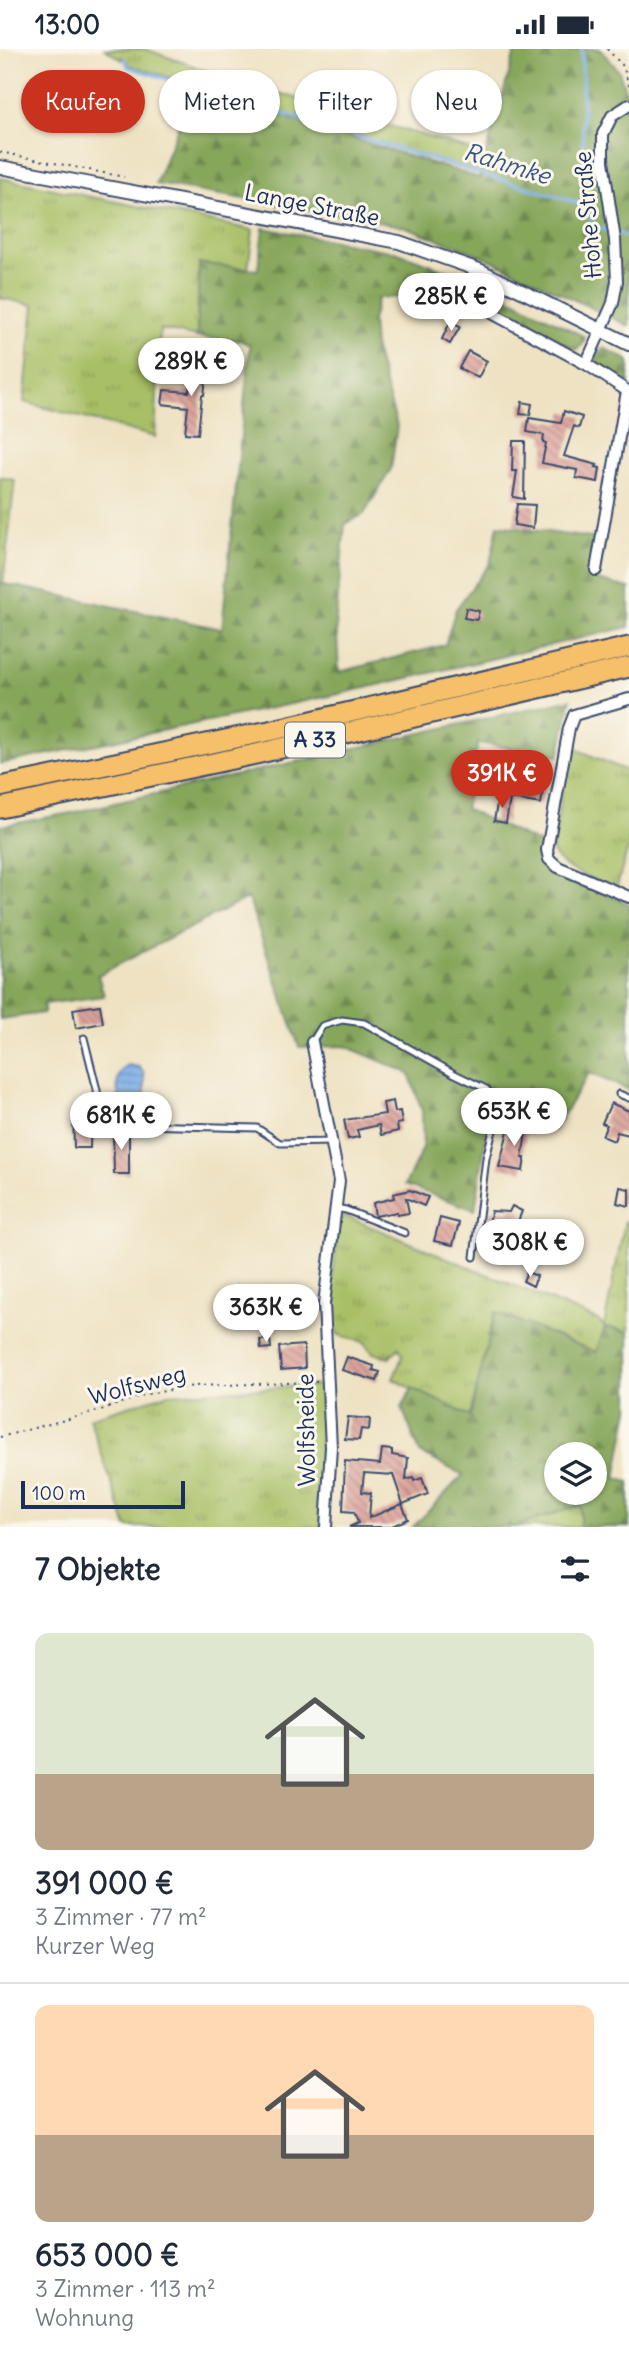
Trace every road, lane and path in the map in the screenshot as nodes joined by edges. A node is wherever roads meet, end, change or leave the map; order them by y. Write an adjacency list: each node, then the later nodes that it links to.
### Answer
1 (607, 49): 2 (path)
2 (629, 85)
3 (629, 105): 6 (street, Hohe Straße)
4 (0, 167): 6 (street, Lange Straße)
5 (432, 281): 8 (street)
6 (602, 330): 7 (street, Lange Straße); 8 (street)
7 (629, 344)
8 (586, 364): 9 (street)
9 (628, 391): 10 (street)
10 (596, 570)
11 (629, 647): 14 (highway, A 33)
12 (629, 667): 15 (highway, A 33)
13 (629, 699): 16 (street)
14 (0, 787)
15 (0, 808)
16 (629, 897)
17 (84, 1038): 21 (lane)
18 (312, 1042): 21 (street, Wolfsheide); 24 (lane)
19 (619, 1094): 20 (lane)
20 (629, 1098)
21 (332, 1142): 22 (street, Wolfsheide)
22 (335, 1208): 23 (lane); 25 (street, Wolfsheide)
23 (405, 1233)
24 (474, 1257)
25 (327, 1382): 26 (path, Wolfsweg); 27 (street, Wolfsheide)
26 (0, 1437)
27 (326, 1527)

